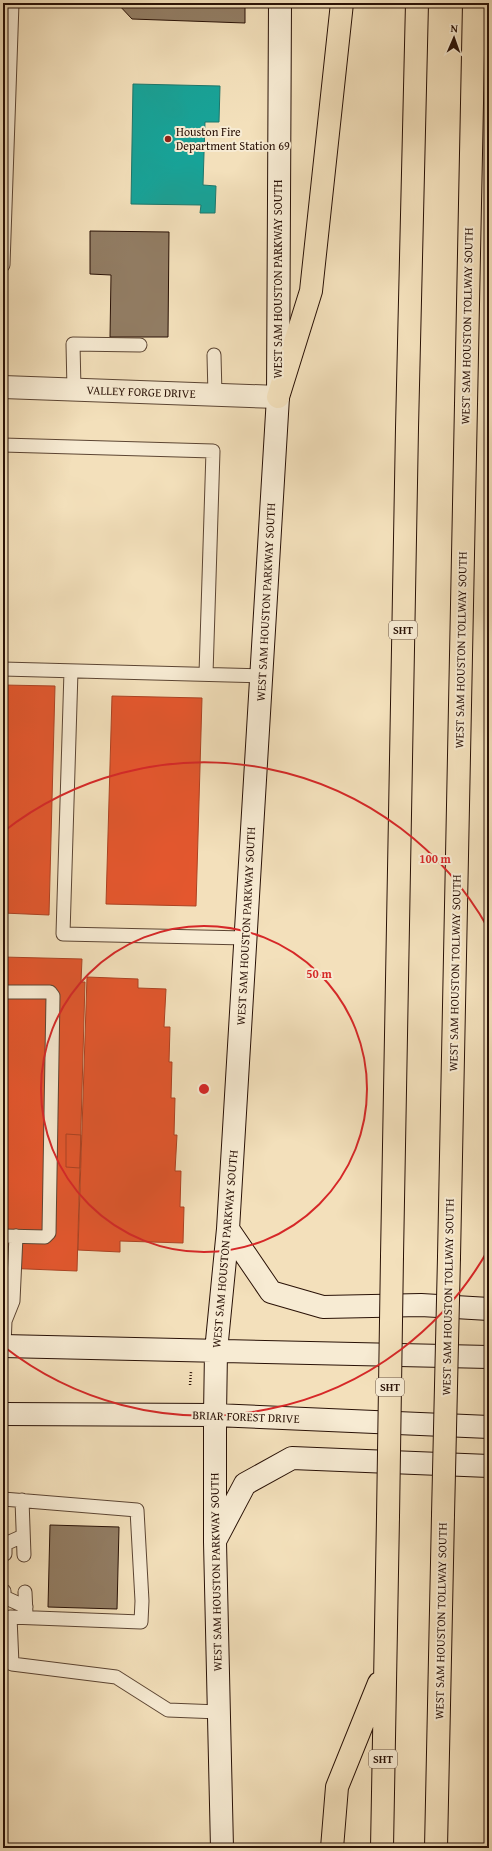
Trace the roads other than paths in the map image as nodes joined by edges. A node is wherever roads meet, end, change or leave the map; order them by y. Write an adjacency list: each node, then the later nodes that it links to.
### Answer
1 (12, 3): 6 (lane)
2 (280, 3): 12 (main road, WEST SAM HOUSTON PARKWAY SOUTH)
3 (342, 3): 12 (highway)
4 (417, 3): 42 (highway, SHT, bridge)
5 (474, 3): 47 (highway, WEST SAM HOUSTON TOLLWAY SOUTH, bridge)
6 (3, 257)
7 (140, 346): 10 (lane)
8 (214, 355): 11 (lane)
9 (3, 386): 10 (main road, VALLEY FORGE DRIVE)
10 (74, 389): 11 (main road, VALLEY FORGE DRIVE)
11 (215, 395): 12 (main road, VALLEY FORGE DRIVE)
12 (278, 397): 17 (main road, WEST SAM HOUSTON PARKWAY SOUTH)
13 (3, 445): 16 (lane)
14 (3, 669): 15 (lane)
15 (71, 671): 16 (lane); 18 (lane)
16 (206, 674): 17 (lane)
17 (262, 676): 18 (main road, WEST SAM HOUSTON PARKWAY SOUTH)
18 (246, 938): 20 (main road, WEST SAM HOUSTON PARKWAY SOUTH)
19 (3, 992): 21 (lane)
20 (228, 1229): 22 (main road); 25 (main road, WEST SAM HOUSTON PARKWAY SOUTH)
21 (9, 1236): 23 (lane)
22 (489, 1309)
23 (4, 1318): 24 (lane)
24 (3, 1346): 25 (main road)
25 (216, 1351): 26 (main road); 28 (main road, WEST SAM HOUSTON PARKWAY SOUTH)
26 (489, 1358)
27 (3, 1414): 28 (main road, BRIAR FOREST DRIVE)
28 (215, 1415): 29 (main road, BRIAR FOREST DRIVE); 34 (main road, WEST SAM HOUSTON PARKWAY SOUTH)
29 (489, 1427)
30 (489, 1466): 34 (main road)
31 (3, 1499): 32 (lane)
32 (22, 1500): 33 (lane); 39 (lane)
33 (23, 1536): 35 (lane); 36 (lane)
34 (215, 1542): 43 (main road, WEST SAM HOUSTON PARKWAY SOUTH)
35 (5, 1554)
36 (24, 1555)
37 (4, 1591): 39 (lane)
38 (25, 1592): 39 (lane)
39 (26, 1612): 40 (lane)
40 (7, 1623): 41 (lane)
41 (8, 1665): 43 (lane)
42 (384, 1671): 45 (highway); 46 (highway, SHT)
43 (219, 1712): 44 (main road, WEST SAM HOUSTON PARKWAY SOUTH)
44 (222, 1848)
45 (332, 1848)
46 (382, 1848)
47 (436, 1848)

